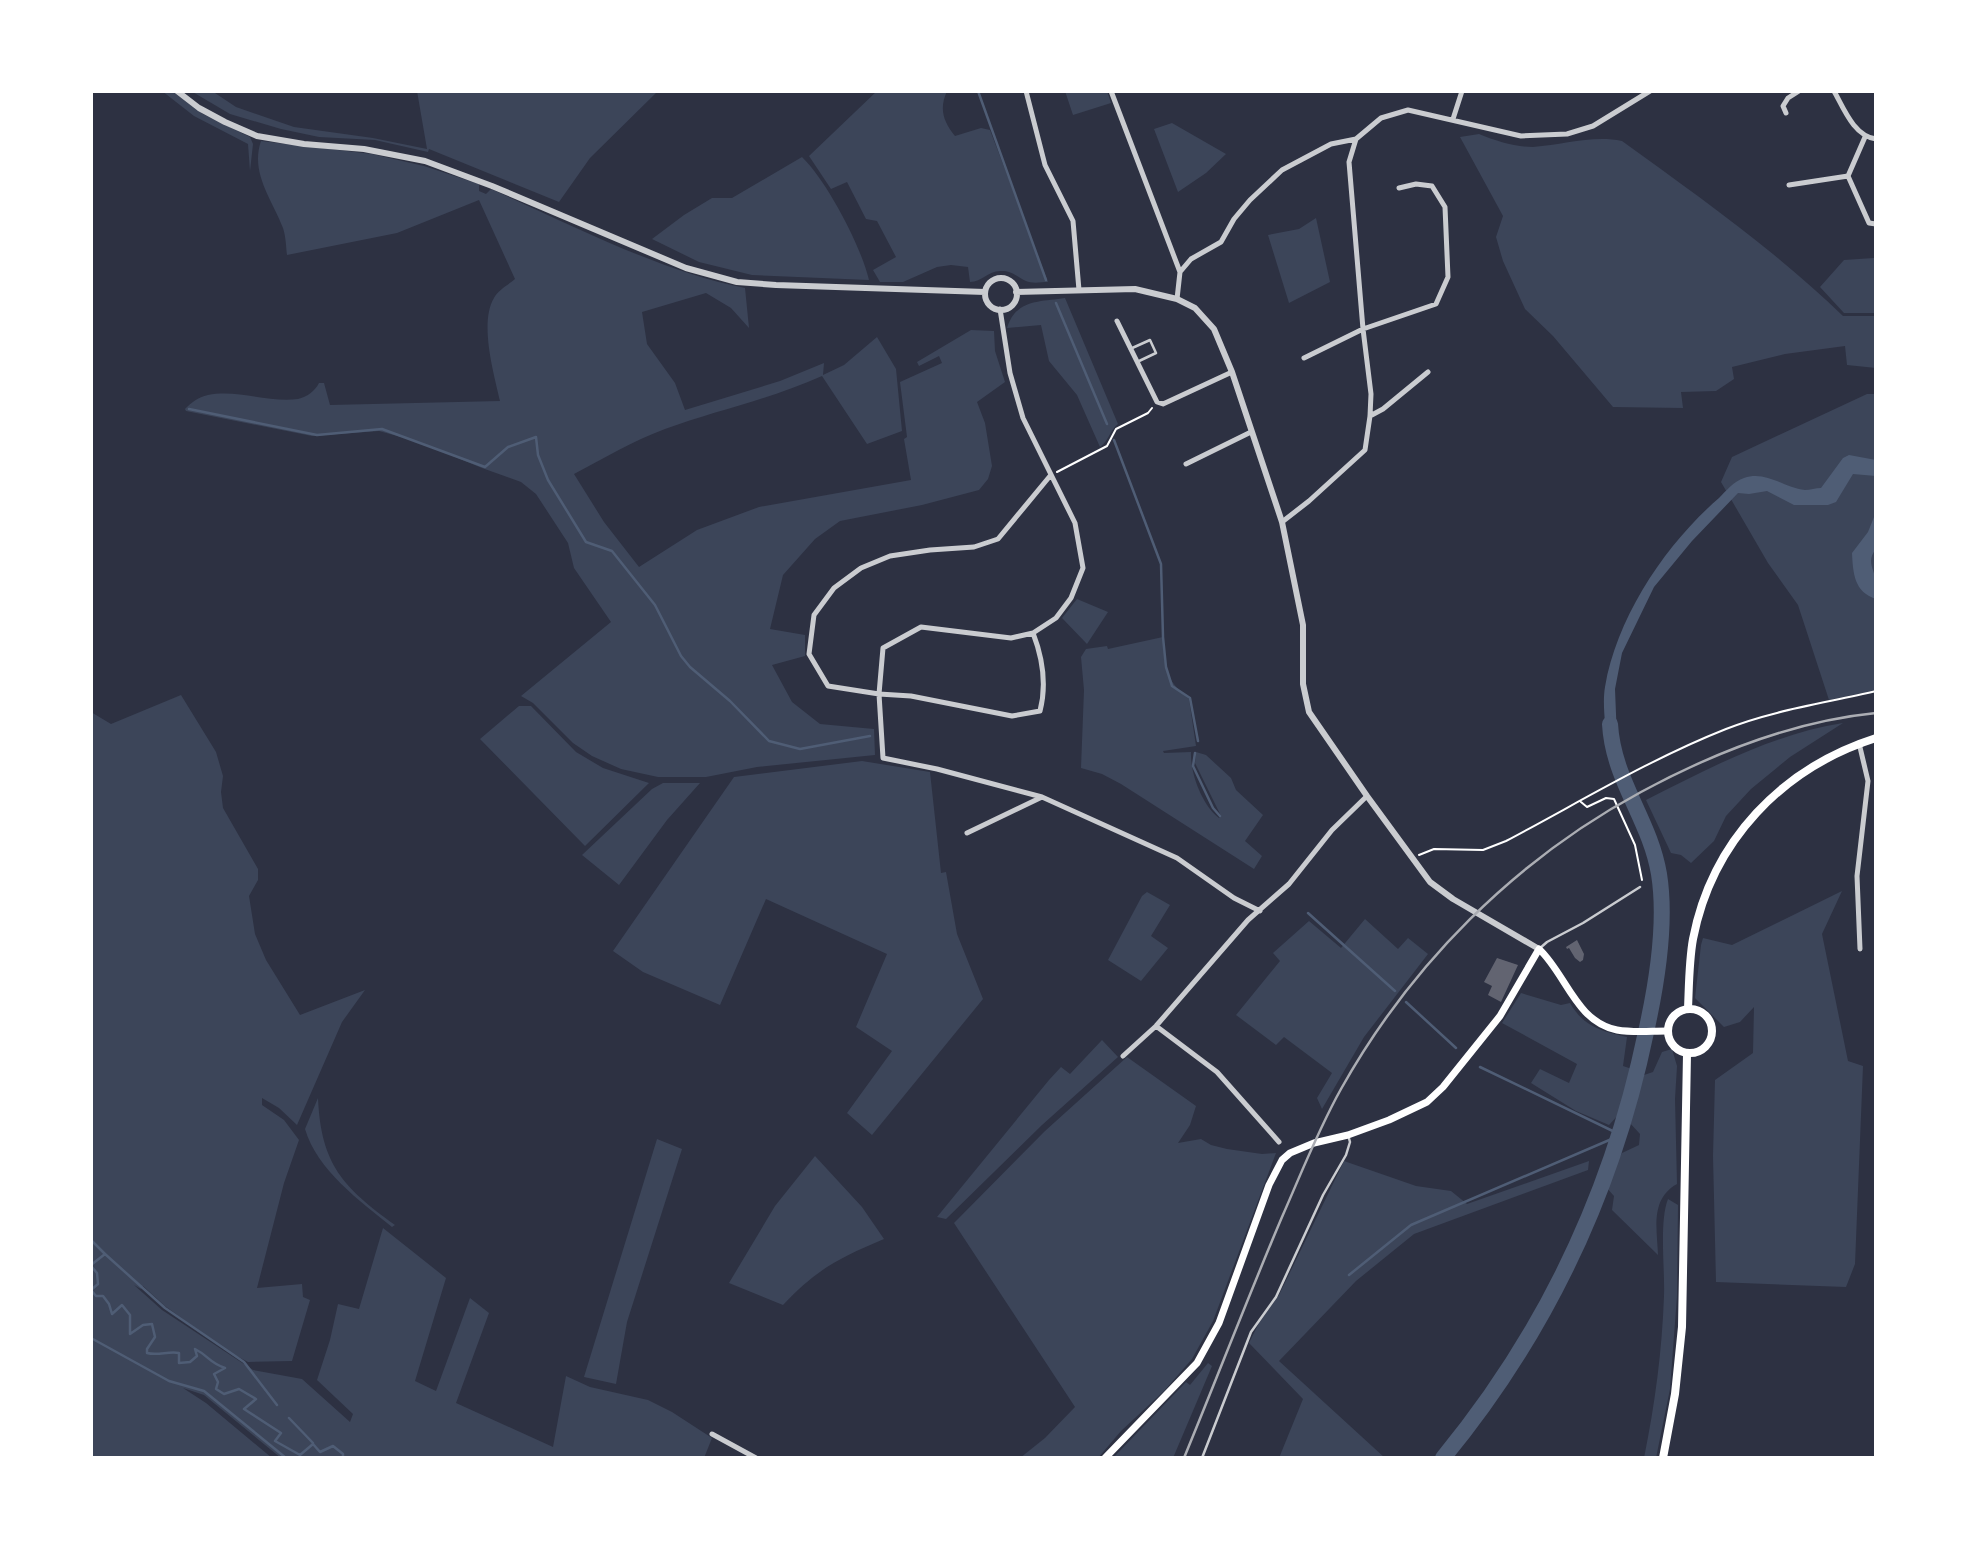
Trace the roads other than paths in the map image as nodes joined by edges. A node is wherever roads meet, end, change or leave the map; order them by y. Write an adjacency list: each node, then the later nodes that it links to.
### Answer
1 (177, 91): 19 (street)
2 (1026, 91): 18 (street)
3 (1111, 91): 17 (street)
4 (1462, 91): 9 (street)
5 (1650, 91): 9 (street)
6 (1799, 91): 8 (street)
7 (1834, 91): 10 (street)
8 (1786, 113)
9 (1453, 119): 11 (street)
10 (1865, 137): 12 (street); 13 (street)
11 (1356, 139): 17 (street); 24 (street)
12 (1876, 139)
13 (1848, 176): 14 (street); 16 (street)
14 (1789, 185)
15 (1399, 188): 24 (street)
16 (1876, 224)
17 (1180, 272): 21 (street)
18 (1079, 290): 20 (street); 21 (street)
19 (985, 292): 20 (street); 22 (street)
20 (1016, 292): 22 (street)
21 (1177, 299): 28 (street)
22 (1000, 309): 33 (street)
23 (1117, 321): 25 (street)
24 (1363, 329): 26 (street); 30 (street)
25 (1130, 349): 27 (street); 27 (lane)
26 (1304, 358)
27 (1136, 362): 28 (street)
28 (1232, 372): 31 (street)
29 (1428, 372): 30 (street)
30 (1370, 416): 34 (street)
31 (1251, 432): 32 (street); 34 (street)
32 (1186, 464)
33 (1050, 476): 35 (street); 36 (street)
34 (1282, 522): 39 (street)
35 (1033, 633): 36 (street); 36 (street)
36 (879, 694): 40 (street)
37 (1876, 738): 38 (main road)
38 (1859, 743): 45 (street); 46 (main road)
39 (1367, 796): 43 (street); 44 (street)
40 (1042, 797): 41 (street); 43 (street)
41 (967, 833)
42 (1640, 887): 44 (lane)
43 (1260, 911): 47 (street)
44 (1539, 949): 48 (main road); 51 (main road)
45 (1860, 949)
46 (1688, 1009): 48 (main road); 49 (main road)
47 (1156, 1026): 50 (street); 52 (street)
48 (1667, 1031): 49 (main road)
49 (1687, 1054): 57 (main road)
50 (1123, 1055)
51 (1348, 1135): 55 (main road); 56 (lane)
52 (1279, 1142)
53 (712, 1434): 54 (street)
54 (756, 1458)
55 (1105, 1458)
56 (1202, 1458)
57 (1663, 1458)

